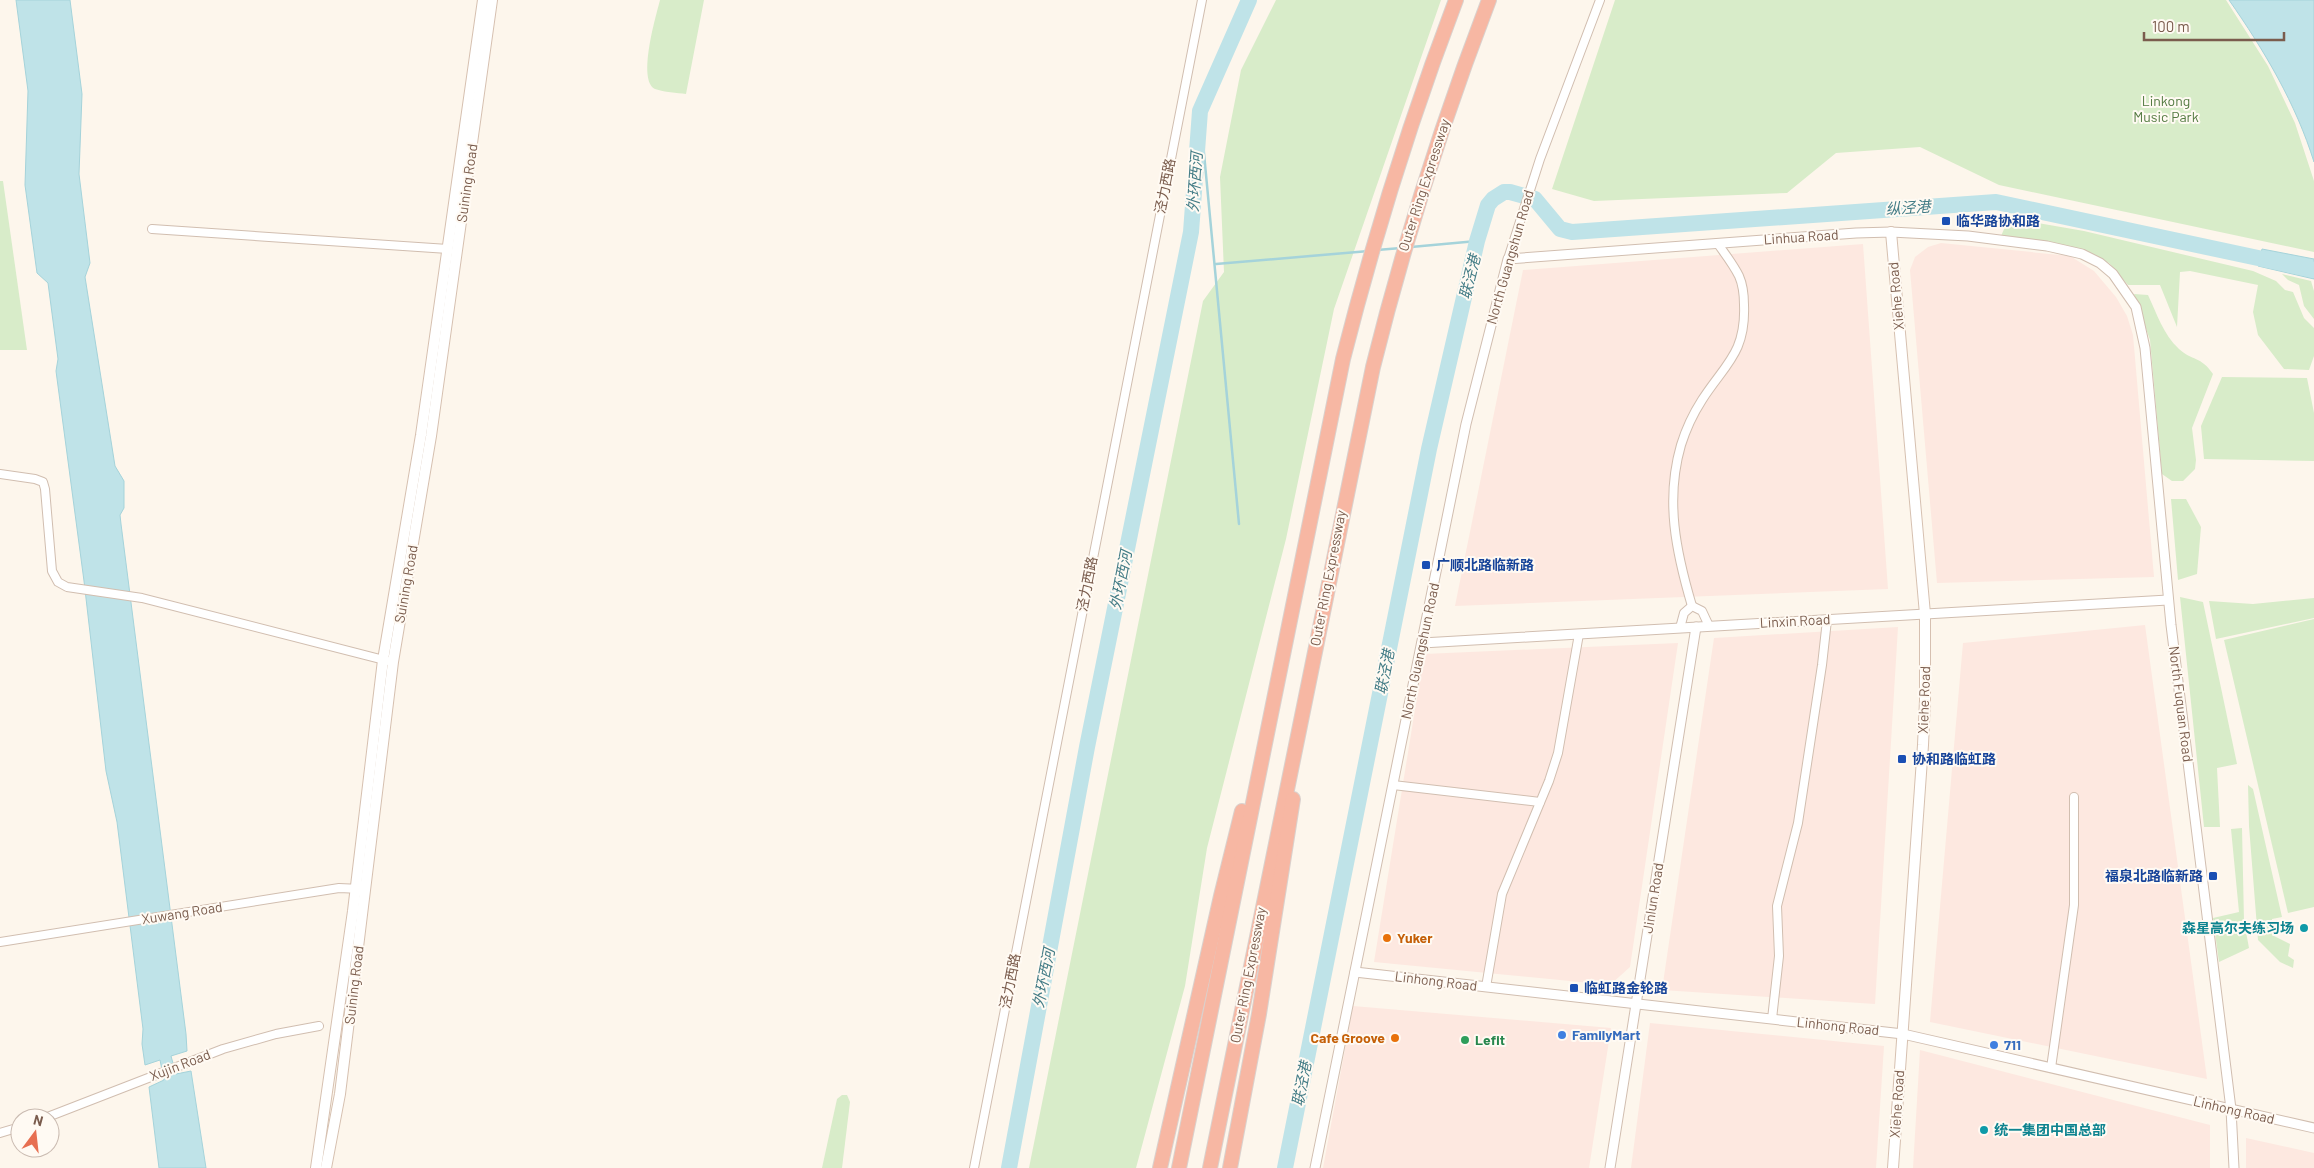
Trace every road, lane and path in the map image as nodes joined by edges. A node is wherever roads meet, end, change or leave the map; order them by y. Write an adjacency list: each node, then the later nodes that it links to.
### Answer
1 (483, 0): 10 (main road, Suining Road)
2 (492, 0): 25 (main road, Suining Road)
3 (1202, 0): 45 (street, 泾力西路)
4 (1456, 0): 21 (highway, Outer Ring Expressway)
5 (1489, 0): 23 (highway, Outer Ring Expressway)
6 (1600, 0): 12 (street, North Guangshun Road)
7 (152, 229): 10 (street)
8 (1891, 232): 9 (street, Linhua Road); 11 (street, Linhua Road); 16 (main road, Xiehe Road)
9 (1718, 244): 12 (street, Linhua Road); 15 (street)
10 (448, 248): 25 (main road, Suining Road)
11 (2092, 259): 14 (street, North Fuquan Road)
12 (1508, 260): 24 (street, North Guangshun Road)
13 (0, 474): 25 (street)
14 (2168, 600): 16 (street, Linxin Road); 40 (street, North Fuquan Road)
15 (1692, 606): 18 (street); 20 (street)
16 (1925, 614): 17 (street, Linxin Road); 36 (main road, Xiehe Road)
17 (1827, 620): 18 (street, Linxin Road); 34 (street)
18 (1709, 626): 19 (street, Linxin Road)
19 (1696, 627): 20 (street, Linxin Road); 33 (street, Jinlun Road)
20 (1680, 628): 22 (street, Linxin Road)
21 (1287, 634): 38 (highway); 48 (highway, Outer Ring Expressway)
22 (1579, 634): 24 (street, Linxin Road); 28 (street)
23 (1316, 640): 39 (highway); 49 (highway, Outer Ring Expressway)
24 (1422, 643): 26 (street, North Guangshun Road)
25 (388, 661): 29 (main road, Suining Road)
26 (1393, 786): 28 (street); 31 (street, North Guangshun Road)
27 (2074, 797): 37 (street)
28 (1540, 802): 32 (street)
29 (360, 889): 30 (street, Xuwang Road); 43 (main road, Suining Road); 44 (main road, Suining Road)
30 (0, 942)
31 (1355, 972): 32 (street, Linhong Road); 52 (street, North Guangshun Road)
32 (1486, 987): 33 (street, Linhong Road)
33 (1636, 1004): 34 (street, Linhong Road); 53 (street, Jinlun Road)
34 (1772, 1019): 36 (street, Linhong Road)
35 (319, 1026): 41 (street, Xujin Road)
36 (1903, 1034): 37 (street, Linhong Road); 54 (main road, Xiehe Road)
37 (2051, 1068): 40 (street, Linhong Road)
38 (1182, 1070): 46 (highway); 47 (highway)
39 (1247, 1078): 50 (highway); 51 (highway)
40 (2231, 1109): 42 (street, Linhong Road); 55 (street, North Fuquan Road)
41 (60, 1112)
42 (2314, 1128)
43 (316, 1168)
44 (326, 1168)
45 (974, 1168)
46 (1150, 1168)
47 (1160, 1168)
48 (1179, 1168)
49 (1210, 1168)
50 (1230, 1168)
51 (1239, 1168)
52 (1315, 1168)
53 (1610, 1168)
54 (1893, 1168)
55 (2234, 1168)

